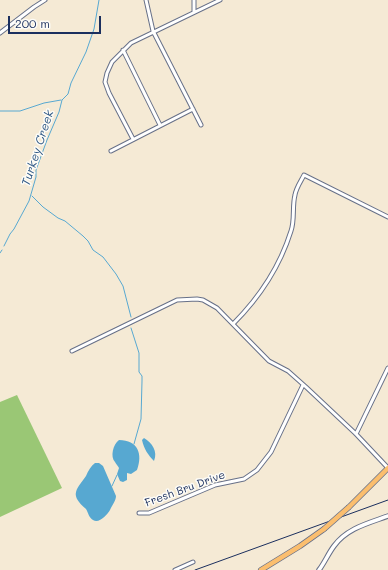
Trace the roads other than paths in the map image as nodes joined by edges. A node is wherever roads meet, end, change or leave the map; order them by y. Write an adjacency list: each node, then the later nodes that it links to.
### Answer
1 (45, 0): 7 (street)
2 (146, 0): 6 (street)
3 (194, 0): 5 (street)
4 (220, 0): 5 (street)
5 (194, 12): 6 (street)
6 (153, 31): 8 (street); 9 (street)
7 (0, 33)
8 (123, 50): 10 (street); 12 (street)
9 (193, 109): 10 (street); 11 (street)
10 (160, 125): 12 (street)
11 (201, 125)
12 (133, 139): 13 (street)
13 (111, 151)
14 (388, 217): 15 (street)
15 (233, 324): 16 (street); 18 (street)
16 (72, 351)
17 (388, 368): 19 (street)
18 (303, 384): 19 (street); 21 (street, Fresh Bru Drive)
19 (356, 434): 20 (street)
20 (388, 468): 25 (main road, bridge)
21 (139, 513)
22 (388, 516): 26 (street)
23 (193, 562): 24 (street)
24 (175, 570)
25 (261, 570)
26 (319, 570)

